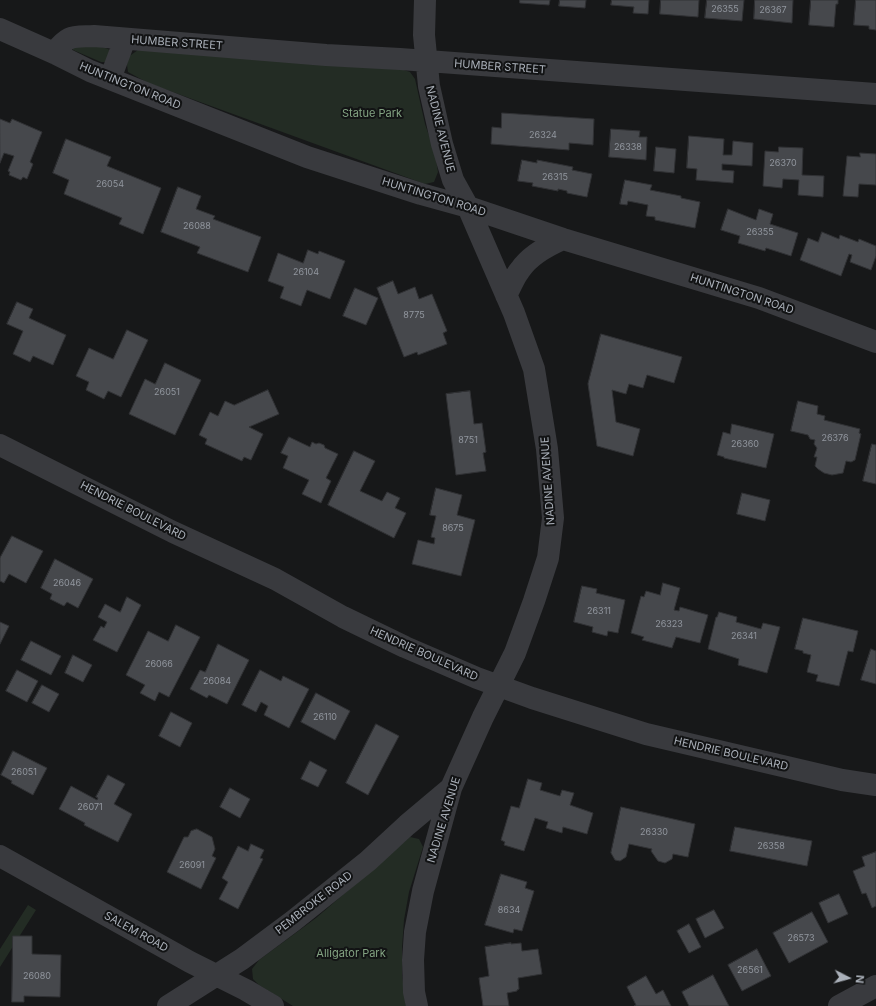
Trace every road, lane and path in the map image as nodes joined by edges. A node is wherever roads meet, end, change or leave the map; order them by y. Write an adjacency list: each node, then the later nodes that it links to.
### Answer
1 (425, 0): 5 (street, NADINE AVENUE)
2 (0, 29): 4 (street, HUNTINGTON ROAD)
3 (125, 39): 4 (street, HUMBER STREET); 5 (street, HUMBER STREET); 6 (street, HUMBER STREET)
4 (54, 53): 6 (street, HUNTINGTON ROAD)
5 (426, 61): 7 (street, HUMBER STREET); 8 (street, NADINE AVENUE)
6 (110, 79): 8 (street, HUNTINGTON ROAD)
7 (876, 94)
8 (468, 207): 9 (street, HUNTINGTON ROAD); 10 (street, NADINE AVENUE)
9 (563, 239): 10 (street); 11 (street, HUNTINGTON ROAD)
10 (506, 295): 13 (street, NADINE AVENUE)
11 (876, 342)
12 (0, 445): 13 (street, HENDRIE BOULEVARD)
13 (499, 686): 14 (street, HENDRIE BOULEVARD); 15 (street, NADINE AVENUE)
14 (876, 785)
15 (451, 788): 17 (street, PEMBROKE ROAD); 21 (street, NADINE AVENUE)
16 (0, 856): 17 (street, SALEM ROAD)
17 (216, 976): 19 (street, PEMBROKE ROAD); 20 (street, SALEM ROAD)
18 (876, 986): 22 (street)
19 (168, 1006)
20 (273, 1006)
21 (418, 1006)
22 (839, 1006)

